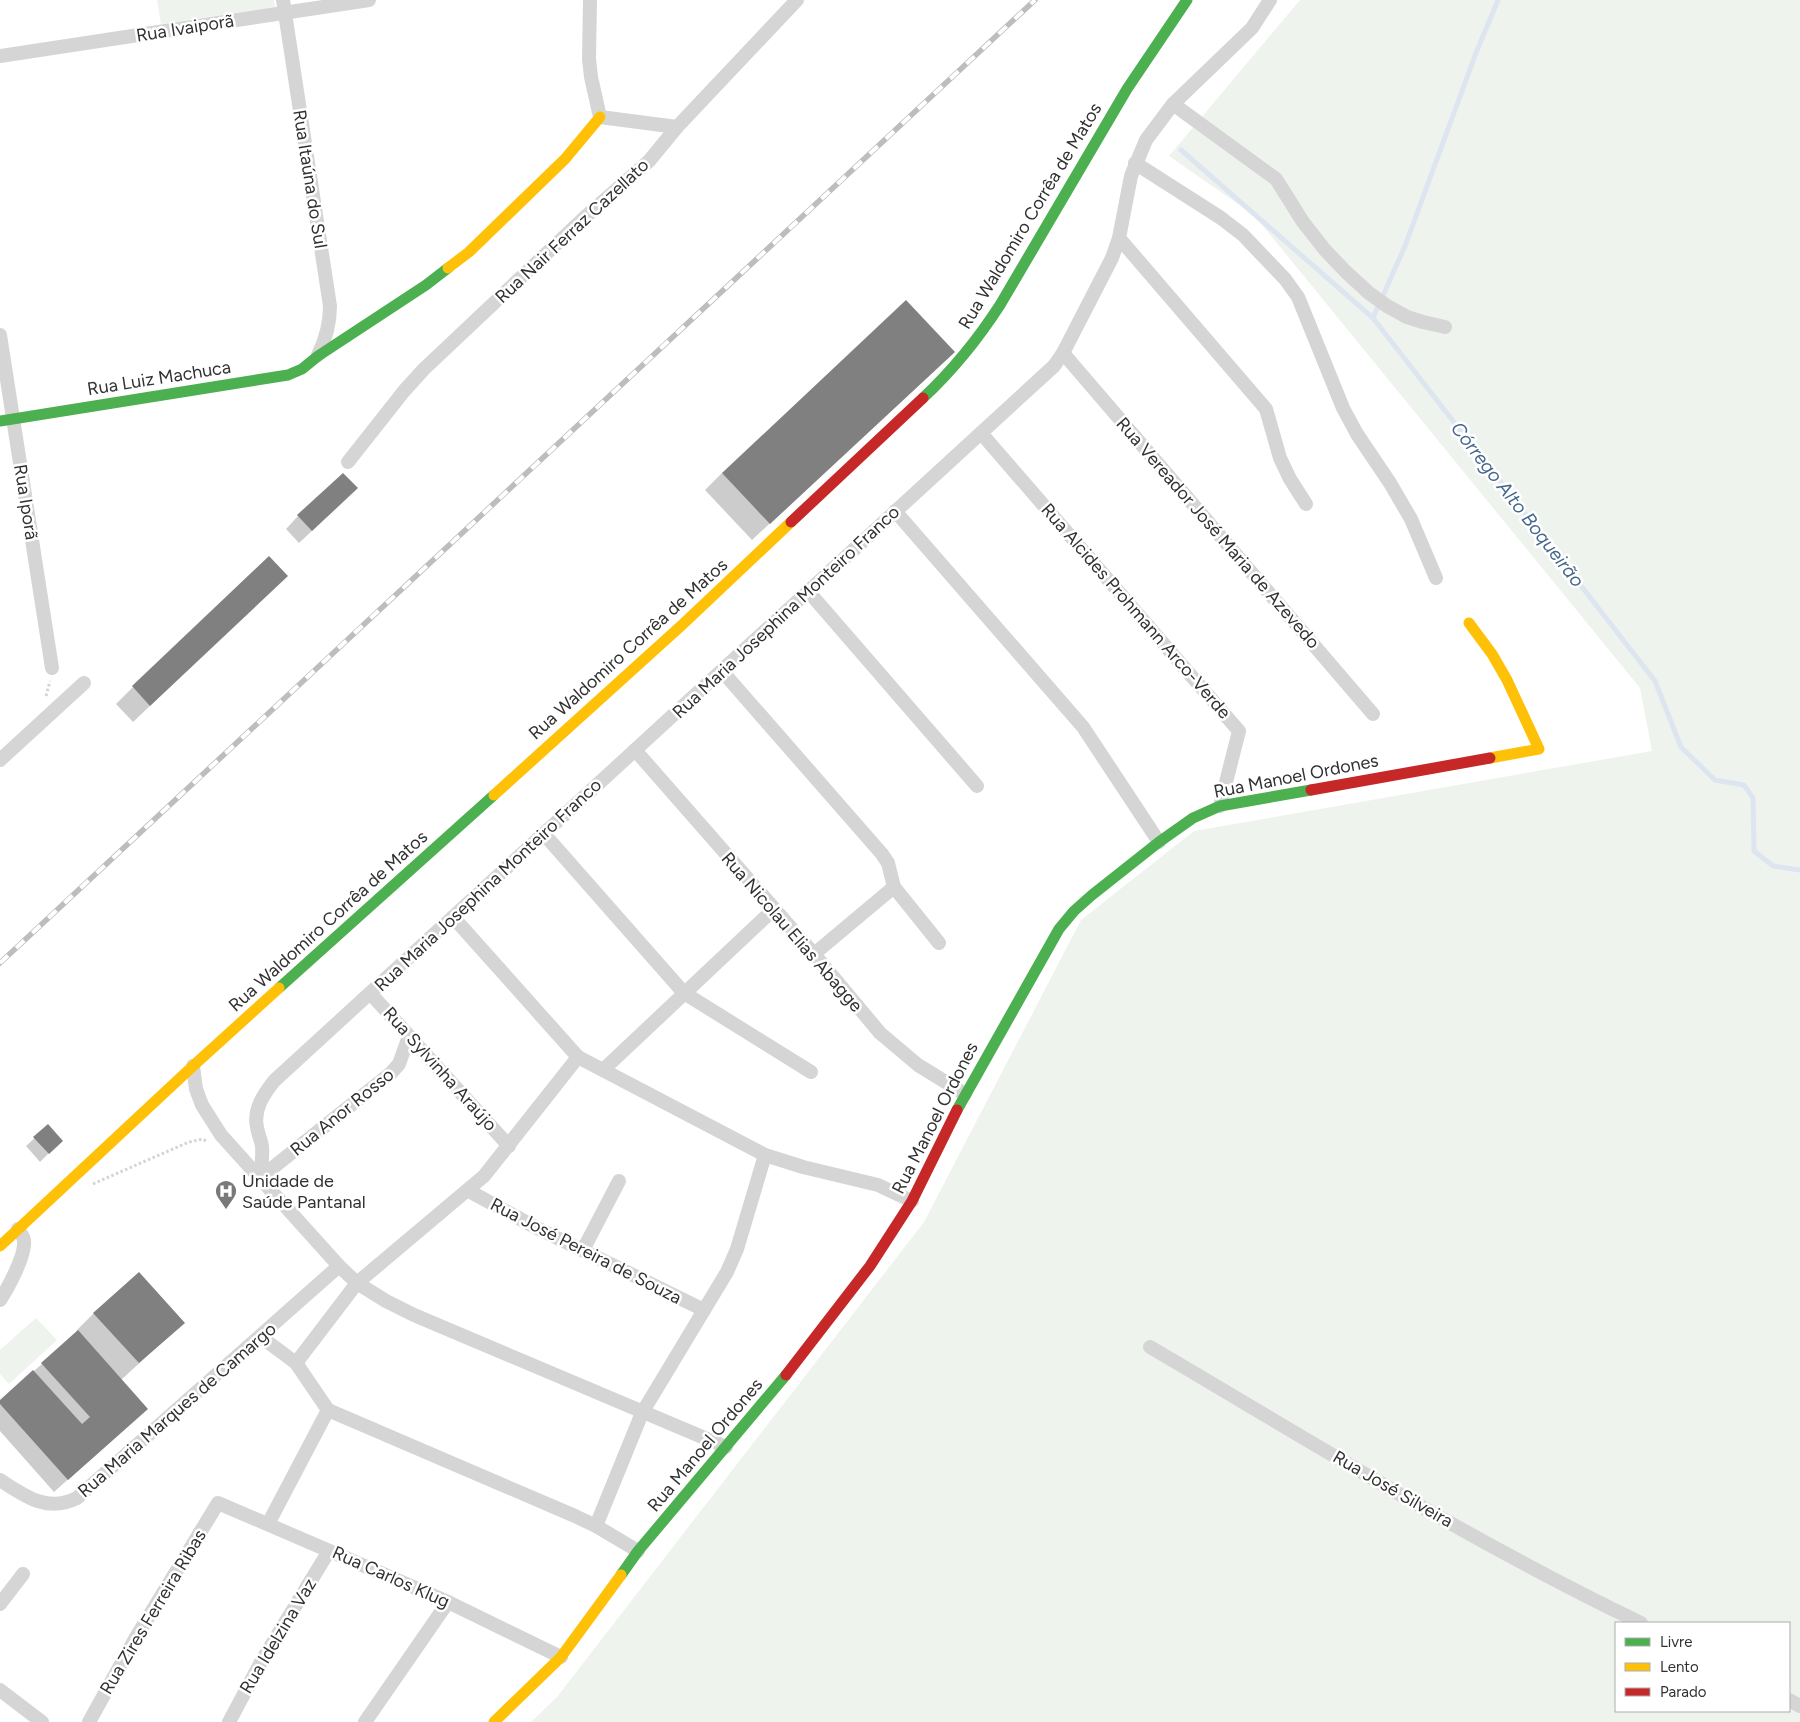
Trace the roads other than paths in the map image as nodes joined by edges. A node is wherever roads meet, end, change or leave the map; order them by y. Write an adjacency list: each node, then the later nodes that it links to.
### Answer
1 (369, 0): 6 (street, Rua Ivaiporã)
2 (590, 0): 9 (street)
3 (797, 0): 10 (street, Rua Nair Ferraz Cazellato)
4 (1186, 0): 44 (street, Rua Waldomiro Corrêa de Matos)
5 (1270, 0): 8 (street, Rua Maria Josephina Monteiro Franco)
6 (284, 6): 7 (street, Rua Ivaiporã); 16 (street, Rua Itaúna do Sul)
7 (0, 56)
8 (1173, 104): 11 (street, Rua Maria Josephina Monteiro Franco); 13 (street)
9 (600, 118): 10 (street); 16 (street, Rua Luiz Machuca)
10 (677, 126): 19 (street, Rua Nair Ferraz Cazellato)
11 (1135, 163): 12 (street, Rua Maria Josephina Monteiro Franco); 22 (street)
12 (1119, 238): 15 (street, Rua Maria Josephina Monteiro Franco); 20 (street)
13 (1445, 327)
14 (0, 335): 17 (street, Rua Iporã)
15 (1063, 353): 18 (street, Rua Maria Josephina Monteiro Franco); 28 (street, Rua Vereador José Maria de Azevedo)
16 (318, 356): 17 (street, Rua Luiz Machuca)
17 (6, 420): 25 (street, Rua Iporã)
18 (981, 433): 21 (street, Rua Maria Josephina Monteiro Franco); 32 (street, Rua Alcides Prohmann Arco-Verde)
19 (348, 462)
20 (1306, 504)
21 (895, 511): 23 (street, Rua Maria Josephina Monteiro Franco); 34 (street)
22 (1436, 578)
23 (808, 592): 26 (street, Rua Maria Josephina Monteiro Franco); 31 (street)
24 (1469, 623): 32 (street, Rua Manoel Ordones)
25 (52, 668)
26 (722, 671): 29 (street, Rua Maria Josephina Monteiro Franco); 35 (street)
27 (84, 683): 30 (street)
28 (1373, 714)
29 (635, 750): 33 (street, Rua Maria Josephina Monteiro Franco); 36 (street, Rua Nicolau Elias Abagge)
30 (0, 760)
31 (977, 786)
32 (1220, 806): 34 (street, Rua Manoel Ordones)
33 (544, 834): 37 (street, Rua Maria Josephina Monteiro Franco); 41 (street)
34 (1159, 842): 47 (street, Rua Manoel Ordones)
35 (894, 887): 38 (street); 39 (street)
36 (774, 909): 39 (street, Rua Nicolau Elias Abagge); 41 (street)
37 (454, 917): 40 (street, Rua Maria Josephina Monteiro Franco); 43 (street)
38 (939, 943)
39 (814, 954): 47 (street, Rua Nicolau Elias Abagge)
40 (370, 993): 42 (street, Rua Sylvinha Araújo); 50 (street, Rua Maria Josephina Monteiro Franco)
41 (684, 993): 45 (street); 46 (street)
42 (409, 1036): 48 (street, Rua Sylvinha Araújo); 50 (street, Rua Anor Rosso)
43 (578, 1058): 45 (street); 48 (street)
44 (193, 1066): 50 (street); 54 (street, Rua Waldomiro Corrêa de Matos)
45 (603, 1070): 49 (street)
46 (811, 1072)
47 (965, 1094): 53 (street, Rua Manoel Ordones)
48 (509, 1146): 52 (street)
49 (765, 1155): 53 (street); 60 (street)
50 (260, 1178): 57 (street)
51 (619, 1181): 56 (street)
52 (469, 1191): 56 (street, Rua José Pereira de Souza); 58 (street)
53 (912, 1201): 66 (street, Rua Manoel Ordones)
54 (18, 1229): 55 (street, Rua Waldomiro Corrêa de Matos); 59 (street)
55 (0, 1246)
56 (583, 1250): 60 (street, Rua José Pereira de Souza)
57 (339, 1266): 58 (street); 61 (street, Rua Maria Marques de Camargo)
58 (357, 1283): 63 (street); 65 (street)
59 (0, 1300)
60 (704, 1310): 65 (street)
61 (261, 1336): 63 (street); 67 (street, Rua Maria Marques de Camargo)
62 (1150, 1347): 76 (street, Rua José Silveira)
63 (296, 1363): 64 (street)
64 (328, 1410): 69 (street); 70 (street)
65 (642, 1413): 66 (street); 70 (street)
66 (726, 1447): 72 (street, Rua Manoel Ordones)
67 (0, 1480)
68 (218, 1502): 69 (street, Rua Carlos Klug); 80 (street, Rua Zires Ferreira Ribas)
69 (268, 1524): 71 (street, Rua Carlos Klug)
70 (596, 1526): 72 (street)
71 (330, 1551): 74 (street, Rua Carlos Klug); 81 (street, Rua Idelzina Vaz)
72 (638, 1552): 77 (street, Rua Manoel Ordones)
73 (23, 1574): 75 (street)
74 (448, 1602): 77 (street, Rua Carlos Klug); 82 (street)
75 (0, 1604)
76 (1639, 1622)
77 (561, 1657): 83 (street, Rua Manoel Ordones)
78 (0, 1690): 79 (street)
79 (42, 1722)
80 (89, 1722)
81 (228, 1722)
82 (365, 1722)
83 (494, 1722)

